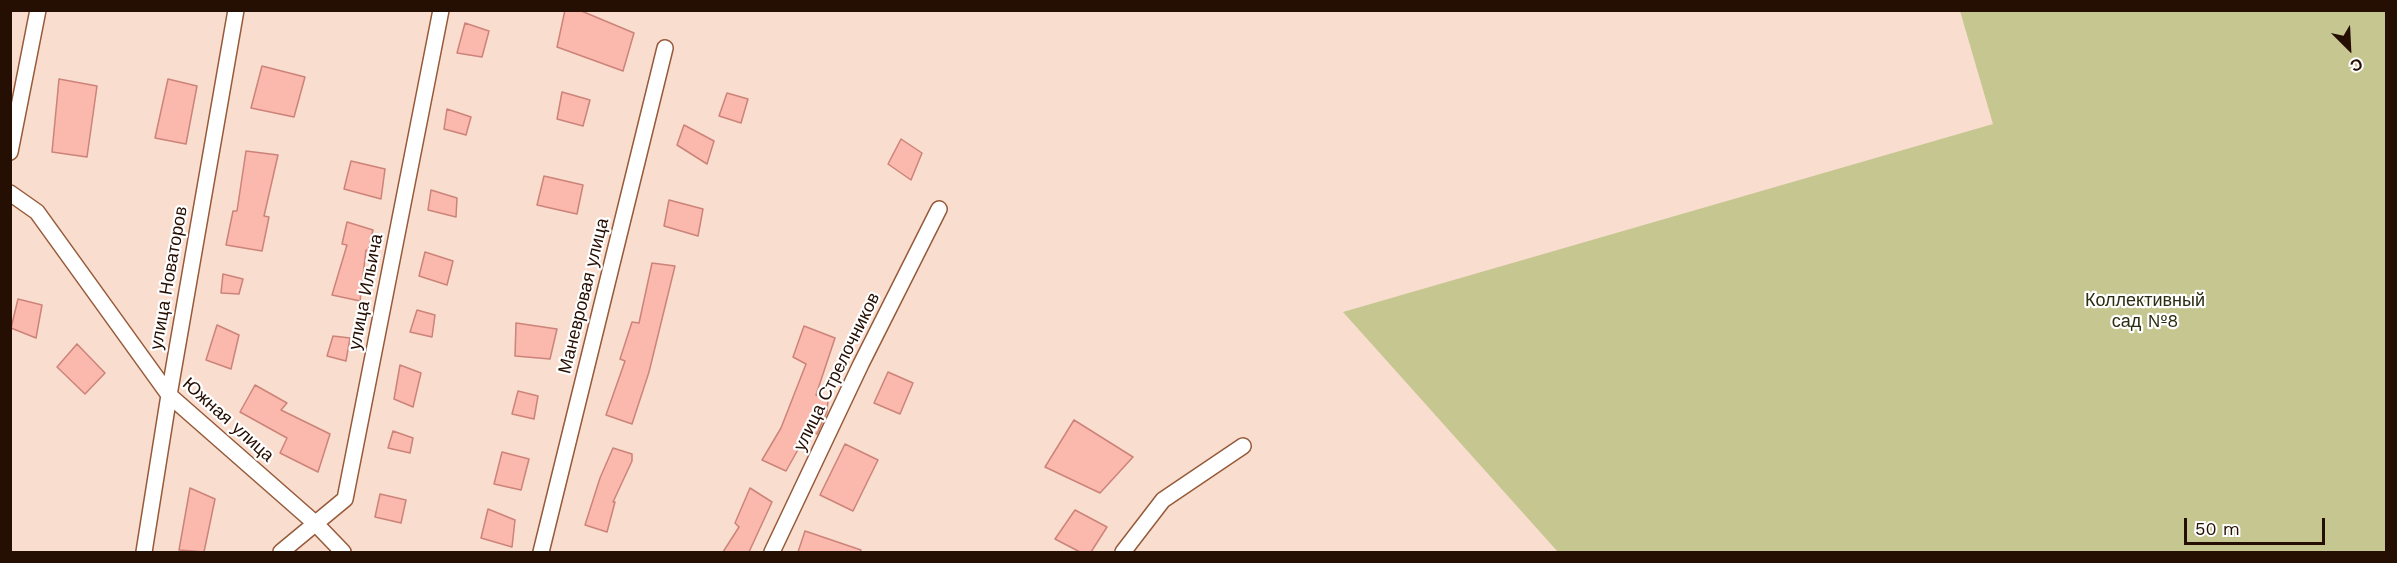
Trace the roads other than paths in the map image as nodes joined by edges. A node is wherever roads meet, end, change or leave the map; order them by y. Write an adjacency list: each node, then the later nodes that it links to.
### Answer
1 (38, 10): 5 (street)
2 (236, 10): 8 (street, улица Новаторов)
3 (441, 10): 10 (street, улица Ильича)
4 (665, 48): 14 (street, Маневровая улица)
5 (10, 152)
6 (10, 193): 8 (street, Южная улица)
7 (939, 209): 15 (street, улица Стрелочников)
8 (169, 395): 10 (street, Южная улица); 11 (street, улица Новаторов)
9 (1243, 446): 16 (street)
10 (316, 524): 12 (street, улица Ильича); 13 (street, Южная улица)
11 (144, 552)
12 (281, 552)
13 (344, 552)
14 (541, 552)
15 (772, 552)
16 (1123, 552)

